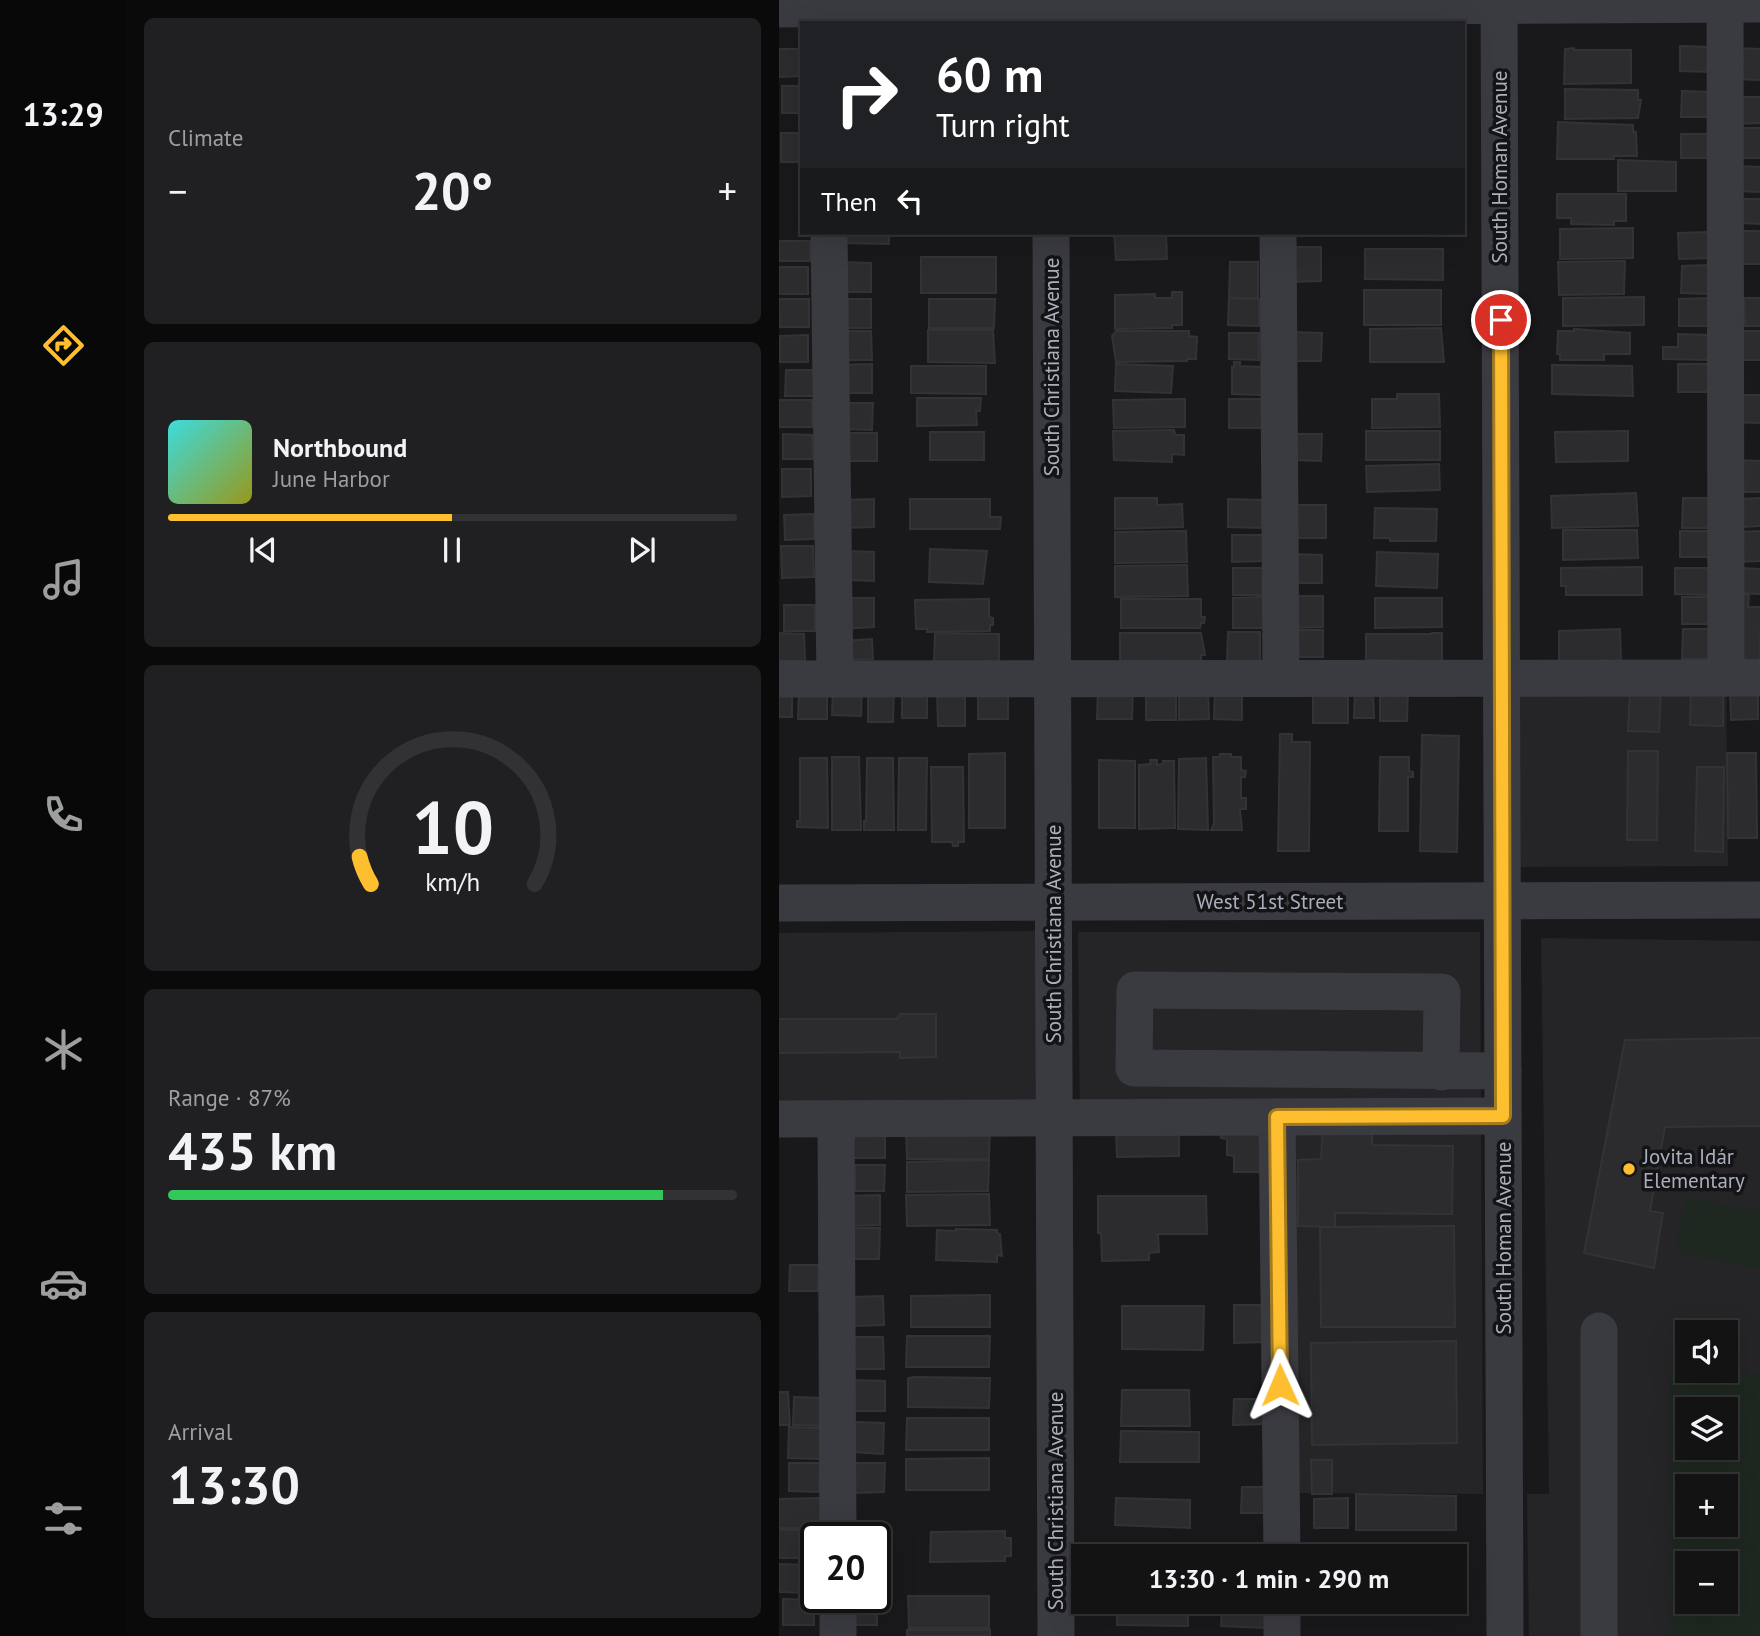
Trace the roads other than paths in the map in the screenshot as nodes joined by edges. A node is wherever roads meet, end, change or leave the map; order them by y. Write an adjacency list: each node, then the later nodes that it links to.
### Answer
1 (1499, 3): 2 (street); 4 (street); 11 (street, South Homan Avenue)
2 (1737, 3): 12 (street)
3 (779, 9): 5 (street)
4 (1277, 10): 6 (street)
5 (826, 11): 6 (street)
6 (1051, 11)
7 (829, 235): 14 (street)
8 (1051, 235): 15 (street, South Christiana Avenue)
9 (1278, 235): 10 (street)
10 (1281, 678): 11 (street); 15 (street)
11 (1502, 678): 12 (street); 17 (street, South Homan Avenue)
12 (1743, 678)
13 (779, 679): 14 (street)
14 (835, 679): 15 (street)
15 (1053, 679): 18 (street, South Christiana Avenue)
16 (1760, 900): 17 (street, West 51st Street)
17 (1503, 901): 18 (street, West 51st Street); 20 (street, South Homan Avenue)
18 (1053, 902): 19 (street, West 51st Street); 24 (street, South Christiana Avenue)
19 (779, 903)
20 (1503, 1071): 21 (street); 22 (street, South Homan Avenue)
21 (1441, 1072): 21 (street)
22 (1503, 1116): 23 (street); 35 (street, South Homan Avenue)
23 (1277, 1117): 24 (street); 29 (street)
24 (1054, 1118): 26 (street); 33 (street, South Christiana Avenue)
25 (779, 1119): 26 (street)
26 (836, 1119): 28 (street)
27 (1599, 1331): 36 (street)
28 (838, 1522)
29 (1282, 1544)
30 (838, 1613): 32 (street)
31 (1282, 1614): 34 (street)
32 (838, 1636)
33 (1056, 1636)
34 (1282, 1636)
35 (1505, 1636)
36 (1599, 1636)

